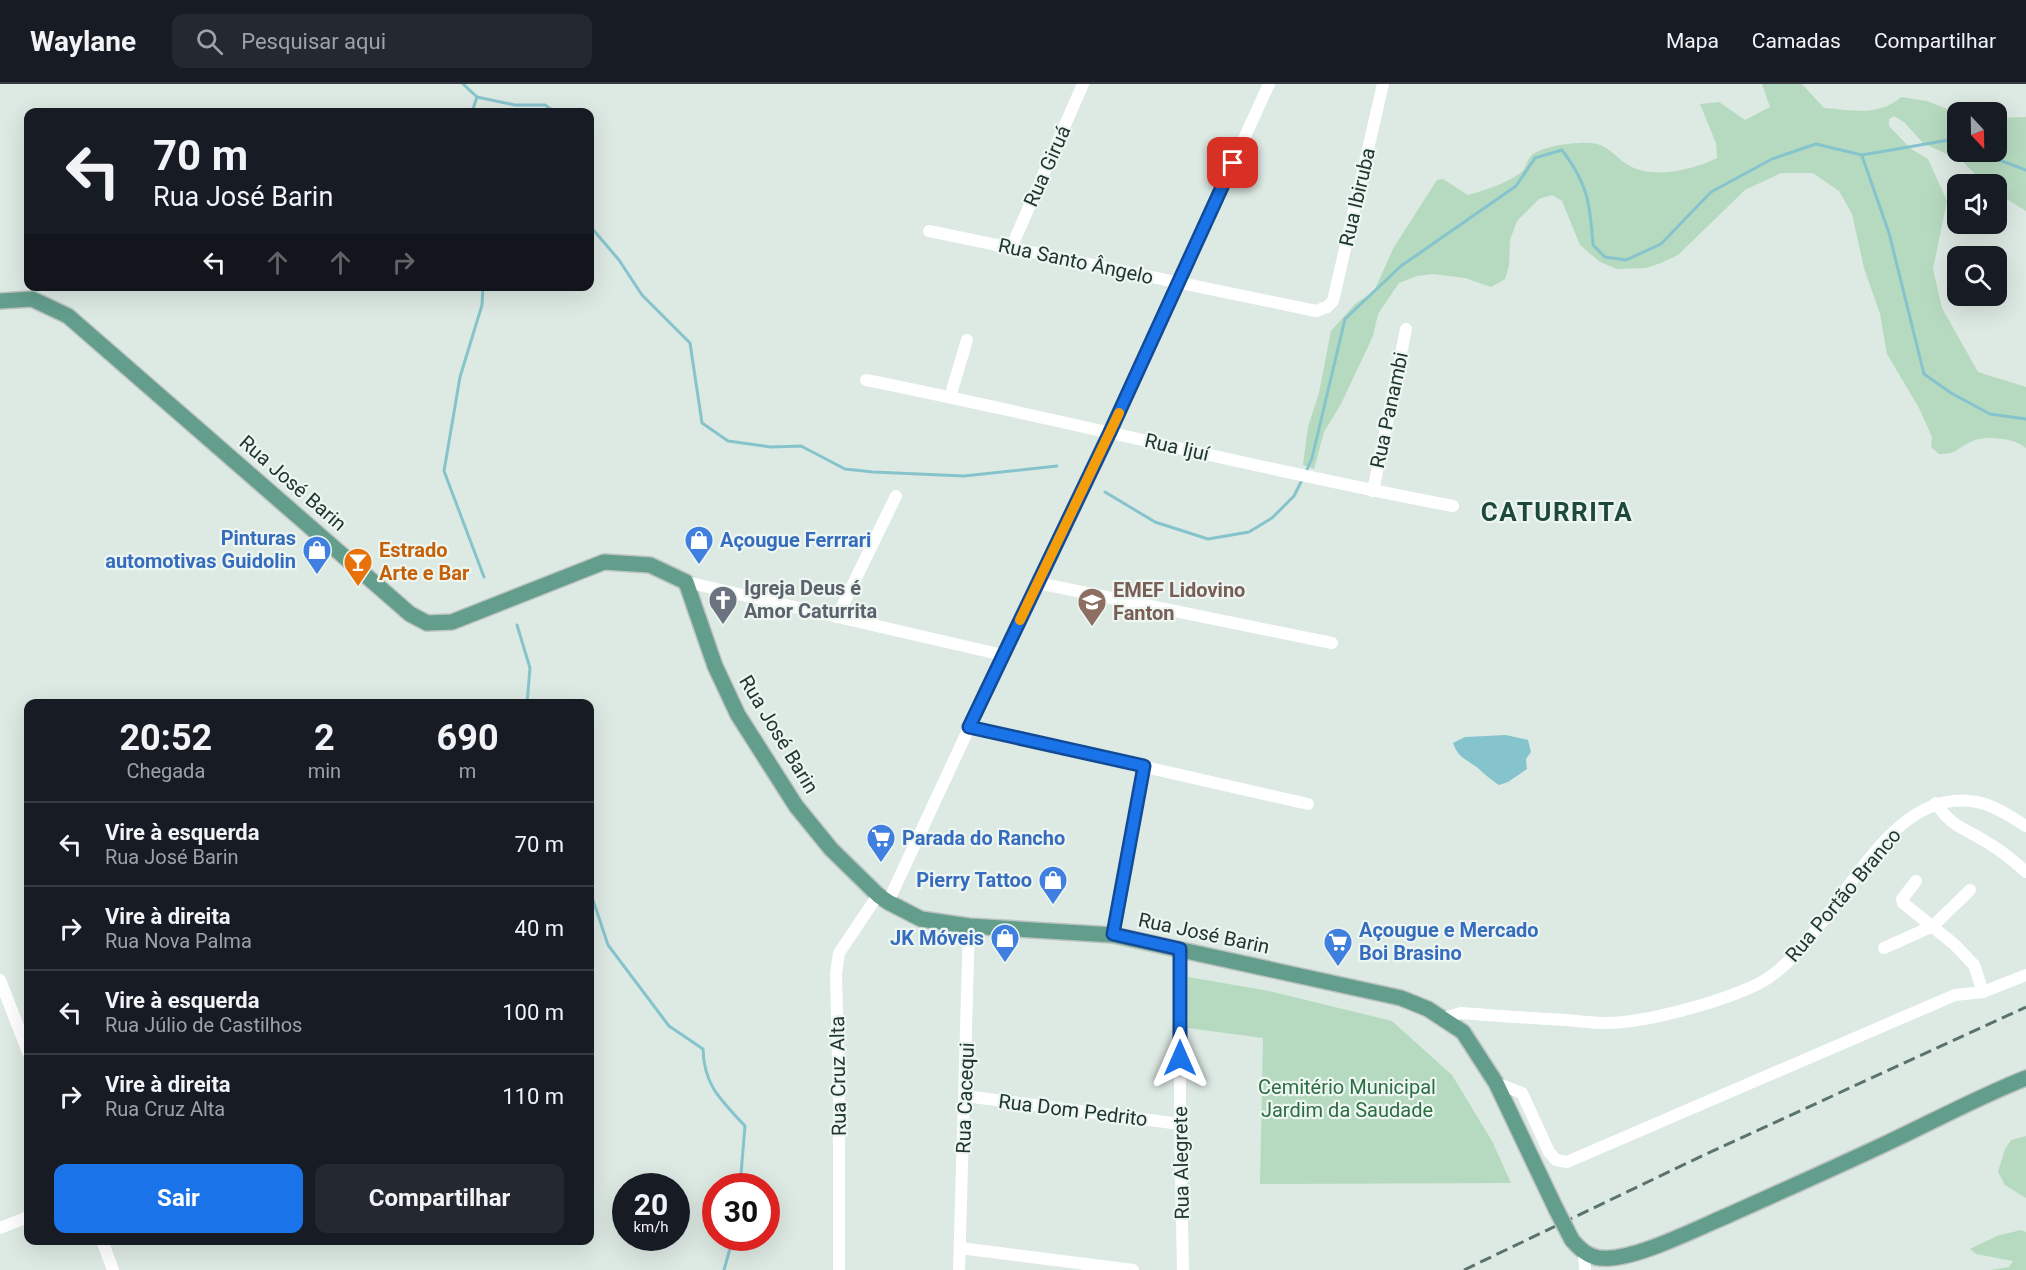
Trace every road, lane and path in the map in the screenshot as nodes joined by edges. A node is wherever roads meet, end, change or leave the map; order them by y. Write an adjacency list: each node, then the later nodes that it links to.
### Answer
1 (1083, 84): 5 (street, Rua Giruá)
2 (1269, 84): 6 (street, Rua Cruz Alta)
3 (1383, 84): 8 (street, Rua Ibiruba)
4 (929, 231): 5 (street, Rua Santo Ângelo)
5 (1011, 248): 6 (street, Rua Santo Ângelo)
6 (1179, 282): 8 (street, Rua Santo Ângelo); 13 (street, Rua Cruz Alta)
7 (0, 301): 17 (main road, Rua José Barin)
8 (1327, 307)
9 (1406, 329): 14 (street, Rua Panambi)
10 (967, 340): 12 (street)
11 (866, 380): 12 (street, Rua Ijuí)
12 (950, 397): 13 (street, Rua Ijuí)
13 (1110, 432): 14 (street, Rua Ijuí); 18 (street, Rua Cruz Alta)
14 (1373, 491): 16 (street, Rua Ijuí)
15 (896, 496): 19 (street)
16 (1453, 506)
17 (686, 582): 19 (street); 30 (main road, Rua José Barin)
18 (1038, 583): 20 (street); 21 (street, Rua Cruz Alta)
19 (837, 617): 21 (street)
20 (1332, 644)
21 (1003, 655): 22 (street, Rua Cruz Alta)
22 (969, 727): 23 (street); 30 (street, Rua Cruz Alta)
23 (1144, 766): 25 (street); 33 (street)
24 (1936, 803): 26 (street, Rua Portão Branco); 27 (street); 39 (street, Rua Portão Branco)
25 (1308, 804)
26 (2026, 826)
27 (2026, 872)
28 (1916, 881): 32 (street)
29 (1970, 890): 32 (street)
30 (883, 898): 31 (main road, Rua José Barin); 51 (street, Rua Cruz Alta)
31 (969, 926): 33 (main road, Rua José Barin); 43 (street, Rua Cacequi)
32 (1933, 926): 34 (street); 38 (street)
33 (1113, 934): 35 (main road, Rua José Barin)
34 (1884, 948)
35 (1180, 949): 39 (main road, Rua José Barin); 44 (street, Rua Alegrete)
36 (2026, 975): 38 (street)
37 (0, 980): 40 (street)
38 (1983, 992): 42 (street)
39 (1444, 1018): 42 (main road, Rua José Barin)
40 (24, 1042)
41 (2026, 1078): 49 (main road)
42 (1496, 1083): 49 (main road, Rua José Barin, bridge)
43 (965, 1096): 44 (street, Rua Dom Pedrito); 48 (street, Rua Cacequi)
44 (1180, 1124): 54 (street, Rua Alegrete)
45 (24, 1219): 46 (street)
46 (0, 1228)
47 (104, 1245): 50 (street)
48 (960, 1248): 52 (street, Rua Cacequi); 53 (street)
49 (1584, 1253): 55 (street)
50 (113, 1270)
51 (839, 1270)
52 (959, 1270)
53 (1133, 1270)
54 (1183, 1270)
55 (1586, 1270)

